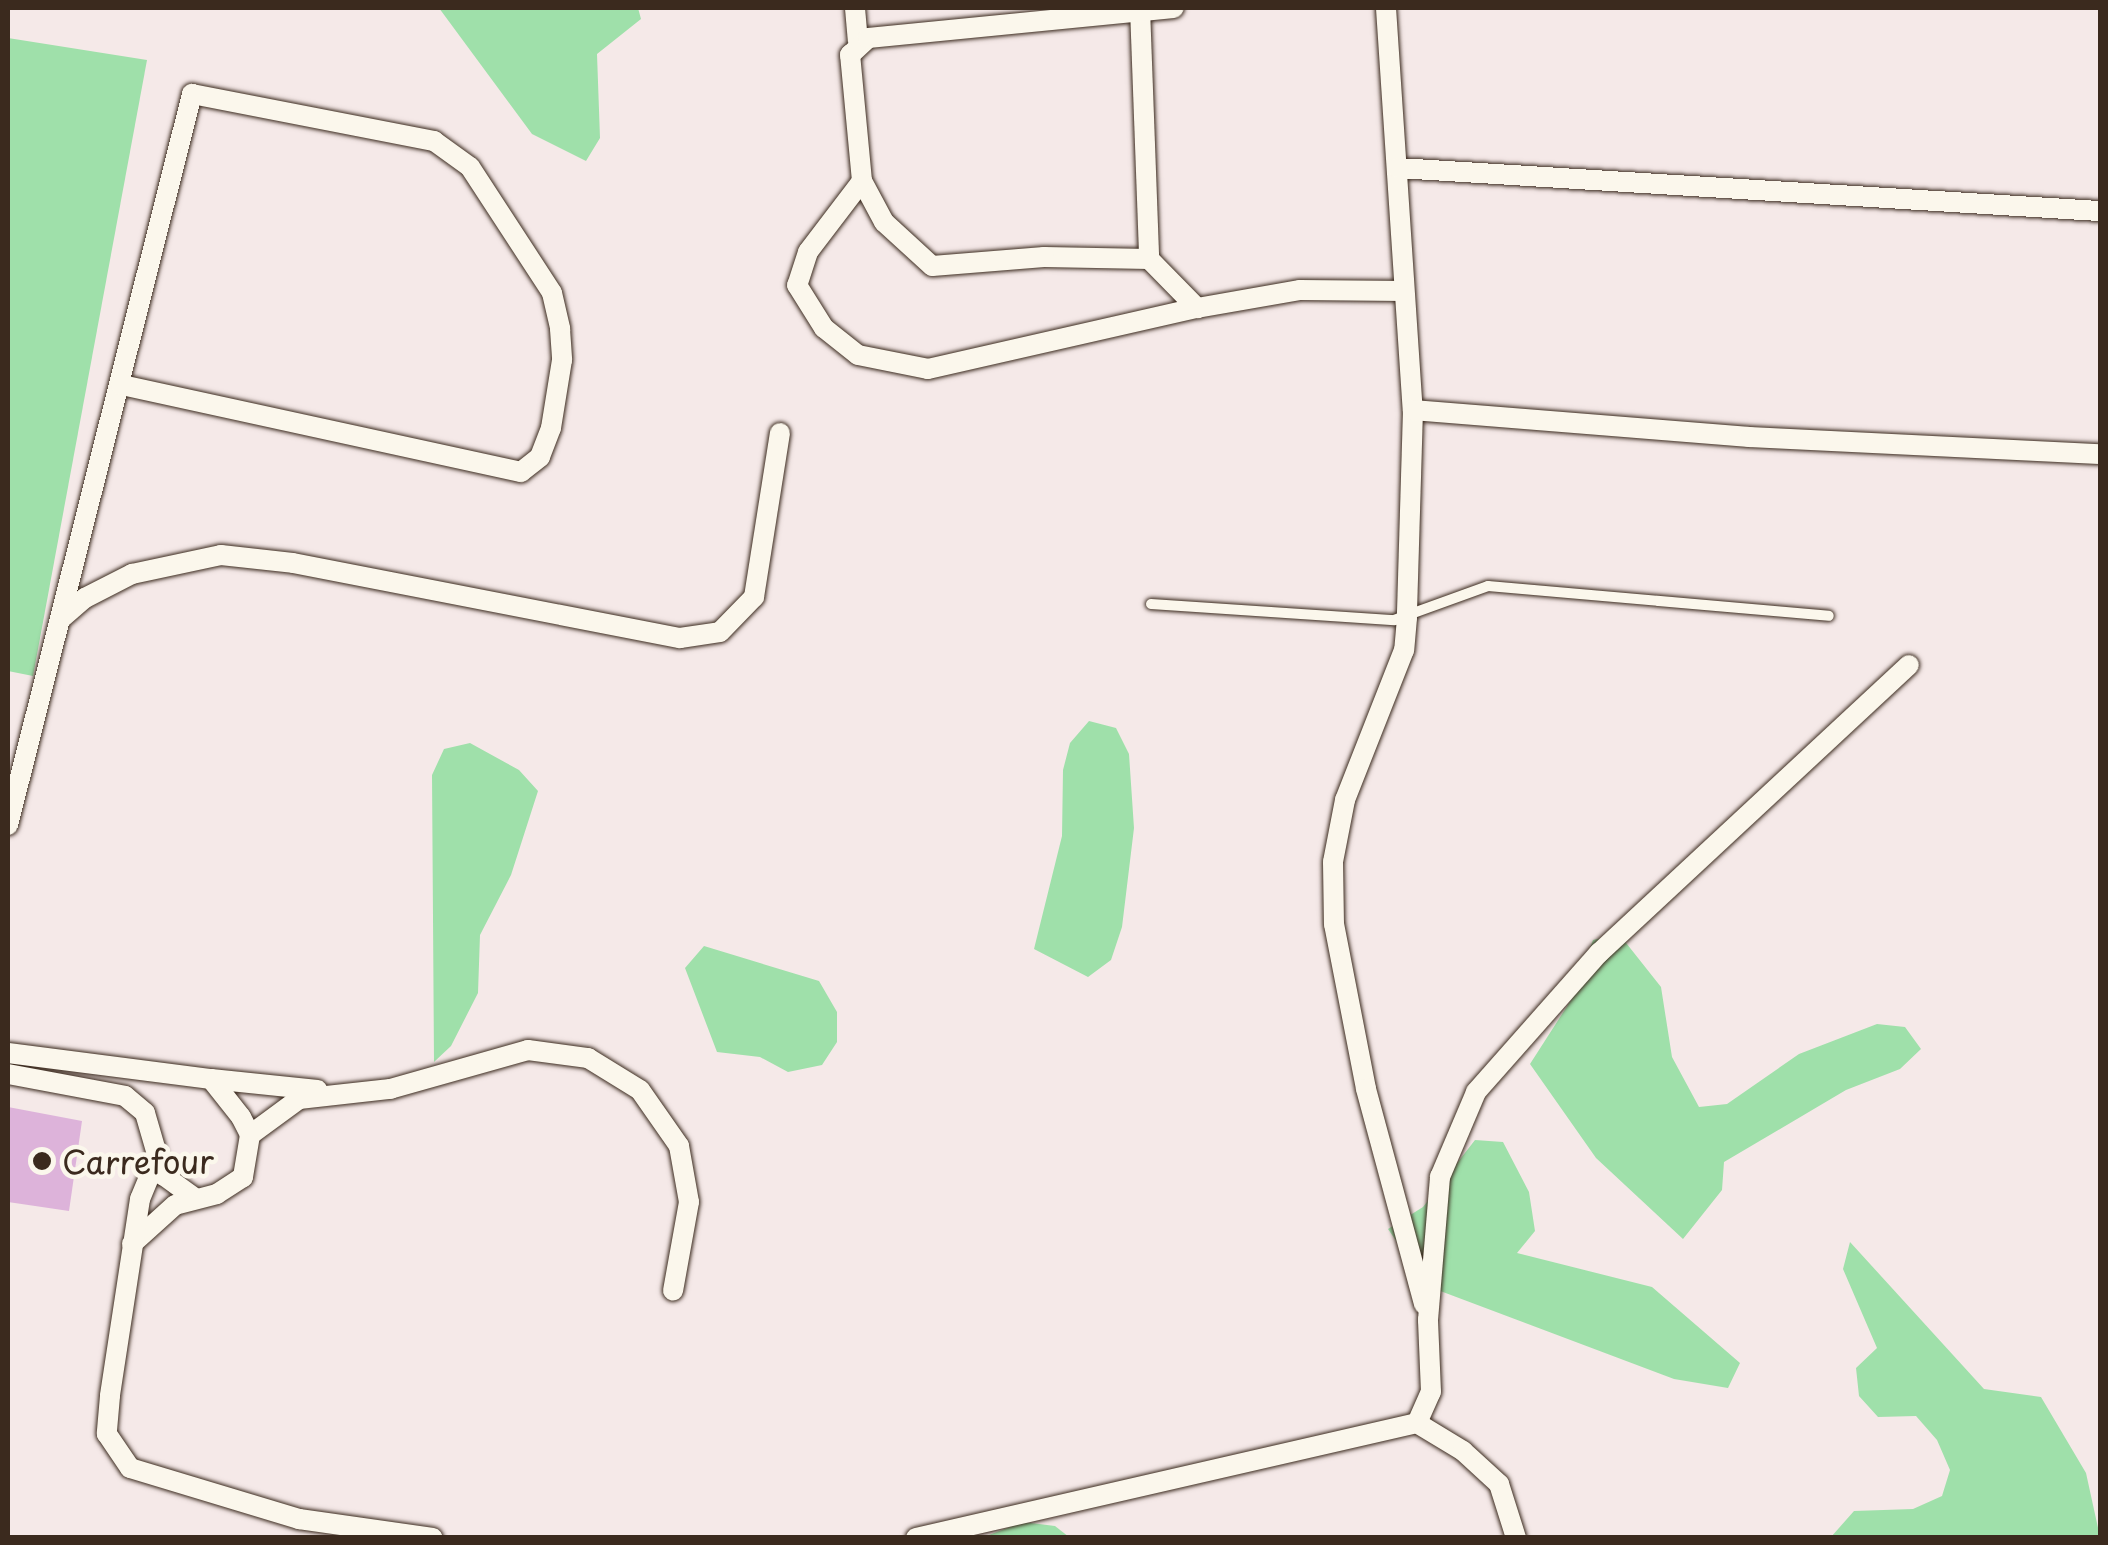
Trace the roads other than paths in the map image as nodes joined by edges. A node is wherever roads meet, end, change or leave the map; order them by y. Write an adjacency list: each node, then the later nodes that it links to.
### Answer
1 (855, 8): 5 (street)
2 (1174, 8): 4 (street)
3 (1386, 8): 6 (street)
4 (1140, 9): 5 (street); 9 (street)
5 (858, 41): 7 (street)
6 (1398, 168): 8 (street); 10 (street)
7 (862, 181): 9 (street); 11 (street)
8 (2100, 212)
9 (1149, 258): 11 (street)
10 (1404, 291): 11 (street); 13 (street)
11 (1198, 308)
12 (121, 385): 12 (street); 18 (street)
13 (1413, 410): 15 (street); 19 (street)
14 (780, 433): 18 (street)
15 (2100, 454)
16 (1152, 604): 19 (lane)
17 (1829, 616): 19 (lane)
18 (63, 617): 21 (street)
19 (1407, 618): 31 (street)
20 (1910, 665): 31 (street)
21 (8, 824)
22 (8, 1052): 24 (street)
23 (8, 1074): 27 (street)
24 (212, 1078): 25 (street); 26 (street)
25 (344, 1094): 26 (street); 30 (street)
26 (250, 1135): 28 (street)
27 (157, 1158): 28 (street); 29 (street)
28 (196, 1198): 29 (street)
29 (132, 1244): 33 (street)
30 (672, 1290)
31 (1428, 1320): 32 (street)
32 (1417, 1424): 34 (street); 35 (street)
33 (433, 1538)
34 (916, 1538)
35 (1516, 1538)

